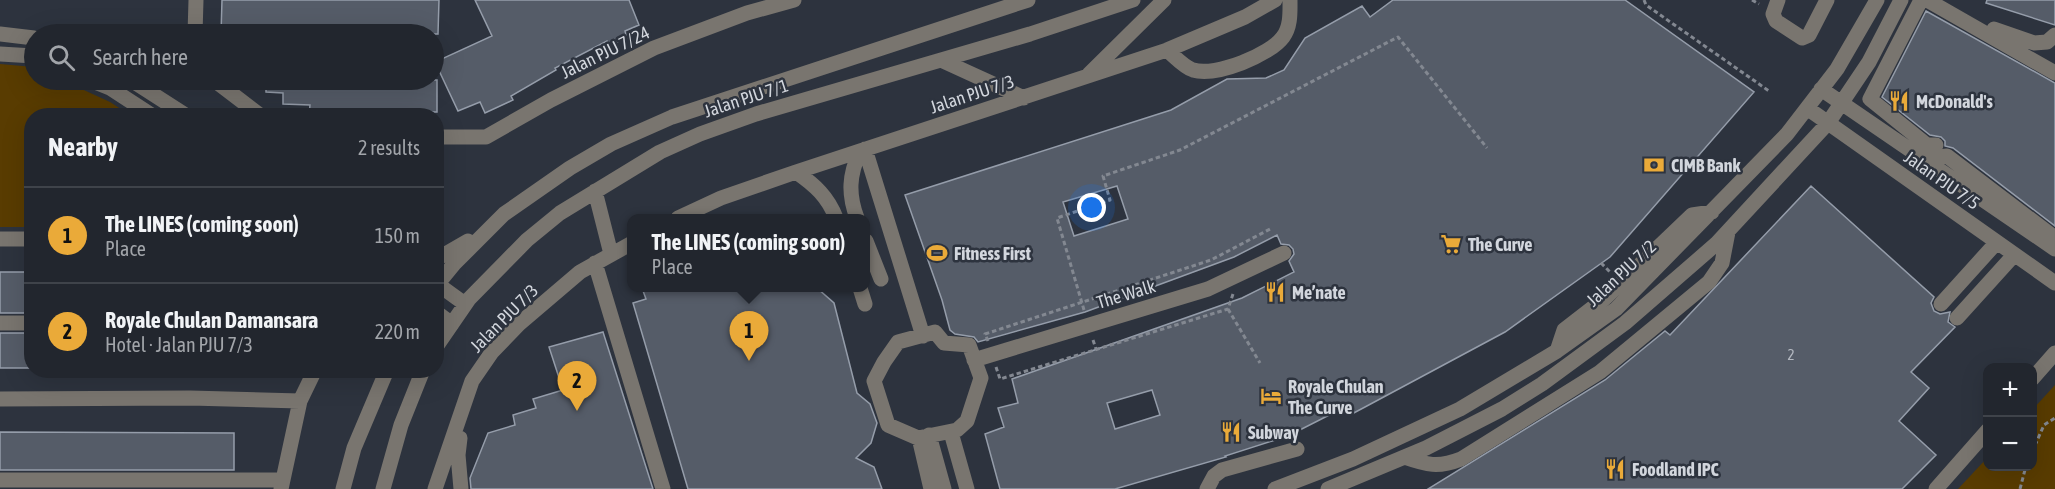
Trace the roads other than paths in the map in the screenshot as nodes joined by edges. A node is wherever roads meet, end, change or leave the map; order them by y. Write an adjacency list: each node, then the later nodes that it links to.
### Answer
1 (196, 0): 16 (street)
2 (794, 0): 15 (street, Jalan PJU 7/24)
3 (1028, 0): 44 (street, Jalan PJU 7/1)
4 (1133, 0): 23 (street, Jalan PJU 7/1)
5 (1164, 0): 25 (street)
6 (1275, 0): 20 (street, Jalan PJU 7/3)
7 (1290, 0): 20 (street)
8 (1778, 0): 9 (street)
9 (1827, 0)
10 (1877, 0): 26 (street, Jalan PJU 7/2)
11 (1902, 0): 31 (street)
12 (1921, 0): 38 (street)
13 (1927, 0): 24 (street)
14 (1945, 0): 18 (street)
15 (747, 7): 37 (street, Jalan PJU 7/24)
16 (195, 24)
17 (0, 34): 19 (street)
18 (2055, 35)
19 (24, 37)
20 (1167, 50): 25 (street, Jalan PJU 7/3)
21 (0, 54): 22 (street)
22 (24, 55)
23 (943, 61): 30 (street); 43 (street, Jalan PJU 7/1)
24 (2055, 73)
25 (1086, 77): 30 (street, Jalan PJU 7/3)
26 (1821, 89): 31 (street, Jalan PJU 7/5); 35 (street, Jalan PJU 7/2)
27 (113, 90): 32 (street)
28 (146, 90): 33 (street)
29 (227, 90): 34 (street)
30 (1024, 98): 40 (street, Jalan PJU 7/3)
31 (1842, 104): 36 (street); 38 (street, Jalan PJU 7/5)
32 (141, 108)
33 (174, 108)
34 (251, 108)
35 (1807, 108): 36 (street, Jalan PJU 7/5); 92 (street, Jalan PJU 7/2)
36 (1828, 123): 48 (street); 52 (street, Jalan PJU 7/5)
37 (444, 137)
38 (1911, 142): 39 (street); 41 (street, Jalan PJU 7/5)
39 (1936, 145)
40 (863, 150): 42 (street, Jalan PJU 7/3); 47 (street); 75 (street)
41 (1923, 159): 49 (street); 54 (street, Jalan PJU 7/5)
42 (796, 172): 45 (street, Jalan PJU 7/3); 46 (street)
43 (595, 191): 57 (street); 66 (street, Jalan PJU 7/1)
44 (504, 214): 58 (street); 61 (street, Jalan PJU 7/1)
45 (688, 214)
46 (834, 214)
47 (855, 214)
48 (1728, 232): 89 (street); 89 (street)
49 (2055, 238)
50 (0, 239): 51 (street)
51 (24, 239)
52 (1997, 242): 59 (street, Jalan PJU 7/5); 68 (street)
53 (627, 246): 57 (street, Jalan PJU 7/3)
54 (2055, 249)
55 (870, 252): 62 (street)
56 (1284, 253): 77 (street, The Walk)
57 (611, 254): 60 (street, Jalan PJU 7/3)
58 (444, 255)
59 (2014, 255): 63 (street, Jalan PJU 7/5); 70 (street)
60 (595, 263): 84 (street, Jalan PJU 7/3); 97 (street)
61 (444, 276)
62 (880, 279)
63 (2055, 283)
64 (444, 290): 66 (street)
65 (862, 292): 67 (street)
66 (465, 304): 73 (street, Jalan PJU 7/1)
67 (866, 304)
68 (1941, 304)
69 (444, 318): 73 (street)
70 (1957, 318)
71 (0, 323): 72 (street)
72 (24, 323)
73 (452, 324): 74 (street, Jalan PJU 7/1)
74 (444, 336)
75 (923, 336): 77 (street); 87 (street)
76 (2055, 353): 78 (street)
77 (974, 360): 87 (street)
78 (2037, 373)
79 (311, 378): 83 (street)
80 (382, 378): 93 (street)
81 (420, 378): 94 (street)
82 (0, 399): 83 (street)
83 (300, 401): 91 (street)
84 (463, 408): 95 (street, Jalan PJU 7/3); 96 (street)
85 (952, 436): 100 (street)
86 (1983, 436): 104 (street)
87 (924, 439): 98 (street); 99 (street)
88 (1298, 449): 101 (street)
89 (1404, 457): 103 (street)
90 (0, 480): 91 (street)
91 (282, 484)
92 (1294, 486): 102 (street, Jalan PJU 7/2)
93 (343, 489)
94 (383, 489)
95 (435, 489)
96 (461, 489)
97 (663, 489)
98 (931, 489)
99 (944, 489)
100 (967, 489)
101 (1207, 489)
102 (1275, 489)
103 (1328, 489)
104 (1936, 489)

